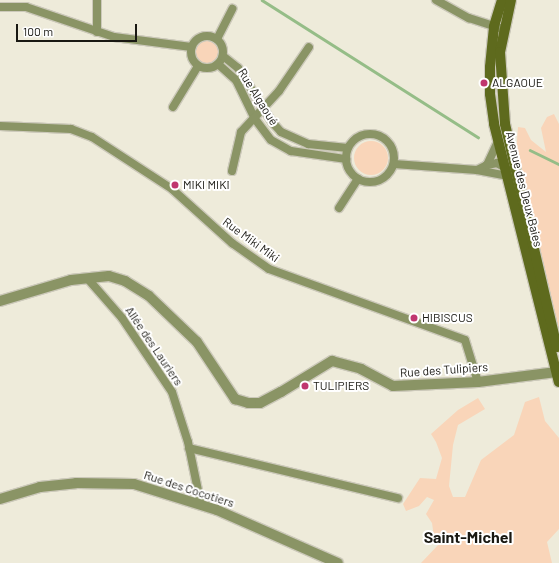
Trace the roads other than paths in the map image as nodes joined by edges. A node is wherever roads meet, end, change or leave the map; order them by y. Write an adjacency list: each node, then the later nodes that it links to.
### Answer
1 (97, 0): 8 (street)
2 (436, 0): 7 (street)
3 (502, 0): 7 (main road, Avenue des Deux Baies)
4 (511, 0): 7 (main road, Avenue des Deux Baies)
5 (0, 7): 8 (street)
6 (232, 9): 9 (street)
7 (499, 28): 19 (main road, Avenue des Deux Baies); 30 (main road, Avenue des Deux Baies)
8 (97, 32): 10 (street)
9 (216, 39): 10 (street); 12 (street)
10 (191, 47): 14 (street)
11 (309, 47): 16 (street)
12 (223, 56): 13 (street); 16 (street, Rue Algaoué)
13 (218, 64): 14 (street); 17 (street, Rue Algaoué)
14 (198, 66): 15 (street)
15 (173, 107)
16 (264, 109): 17 (street); 20 (street, Rue Algaoué)
17 (255, 119): 21 (street, Rue Algaoué); 26 (street)
18 (0, 126): 35 (street, Rue Miki Miki)
19 (498, 141): 23 (street); 24 (main road, Avenue des Deux Baies)
20 (348, 148): 21 (street); 22 (street)
21 (346, 159): 28 (street)
22 (394, 164): 25 (street); 28 (street)
23 (487, 164): 24 (street); 25 (street)
24 (504, 166): 27 (main road, Avenue des Deux Baies); 30 (street)
25 (477, 170): 27 (street)
26 (232, 171)
27 (508, 176): 34 (main road, Avenue des Deux Baies)
28 (358, 179): 29 (street)
29 (339, 208)
30 (528, 222): 33 (main road, Avenue des Deux Baies)
31 (88, 279): 32 (street, Rue des Tulipiers); 35 (street, Rue des Tulipiers); 36 (street, Allée des Lauriers)
32 (1, 298)
33 (559, 358)
34 (558, 375): 35 (street, Rue des Tulipiers)
35 (478, 382)
36 (189, 448): 37 (street); 39 (street, Allée des Lauriers)
37 (398, 498)
38 (0, 499): 39 (street, Rue des Cocotiers)
39 (200, 506): 40 (street, Rue des Cocotiers)
40 (338, 563)

